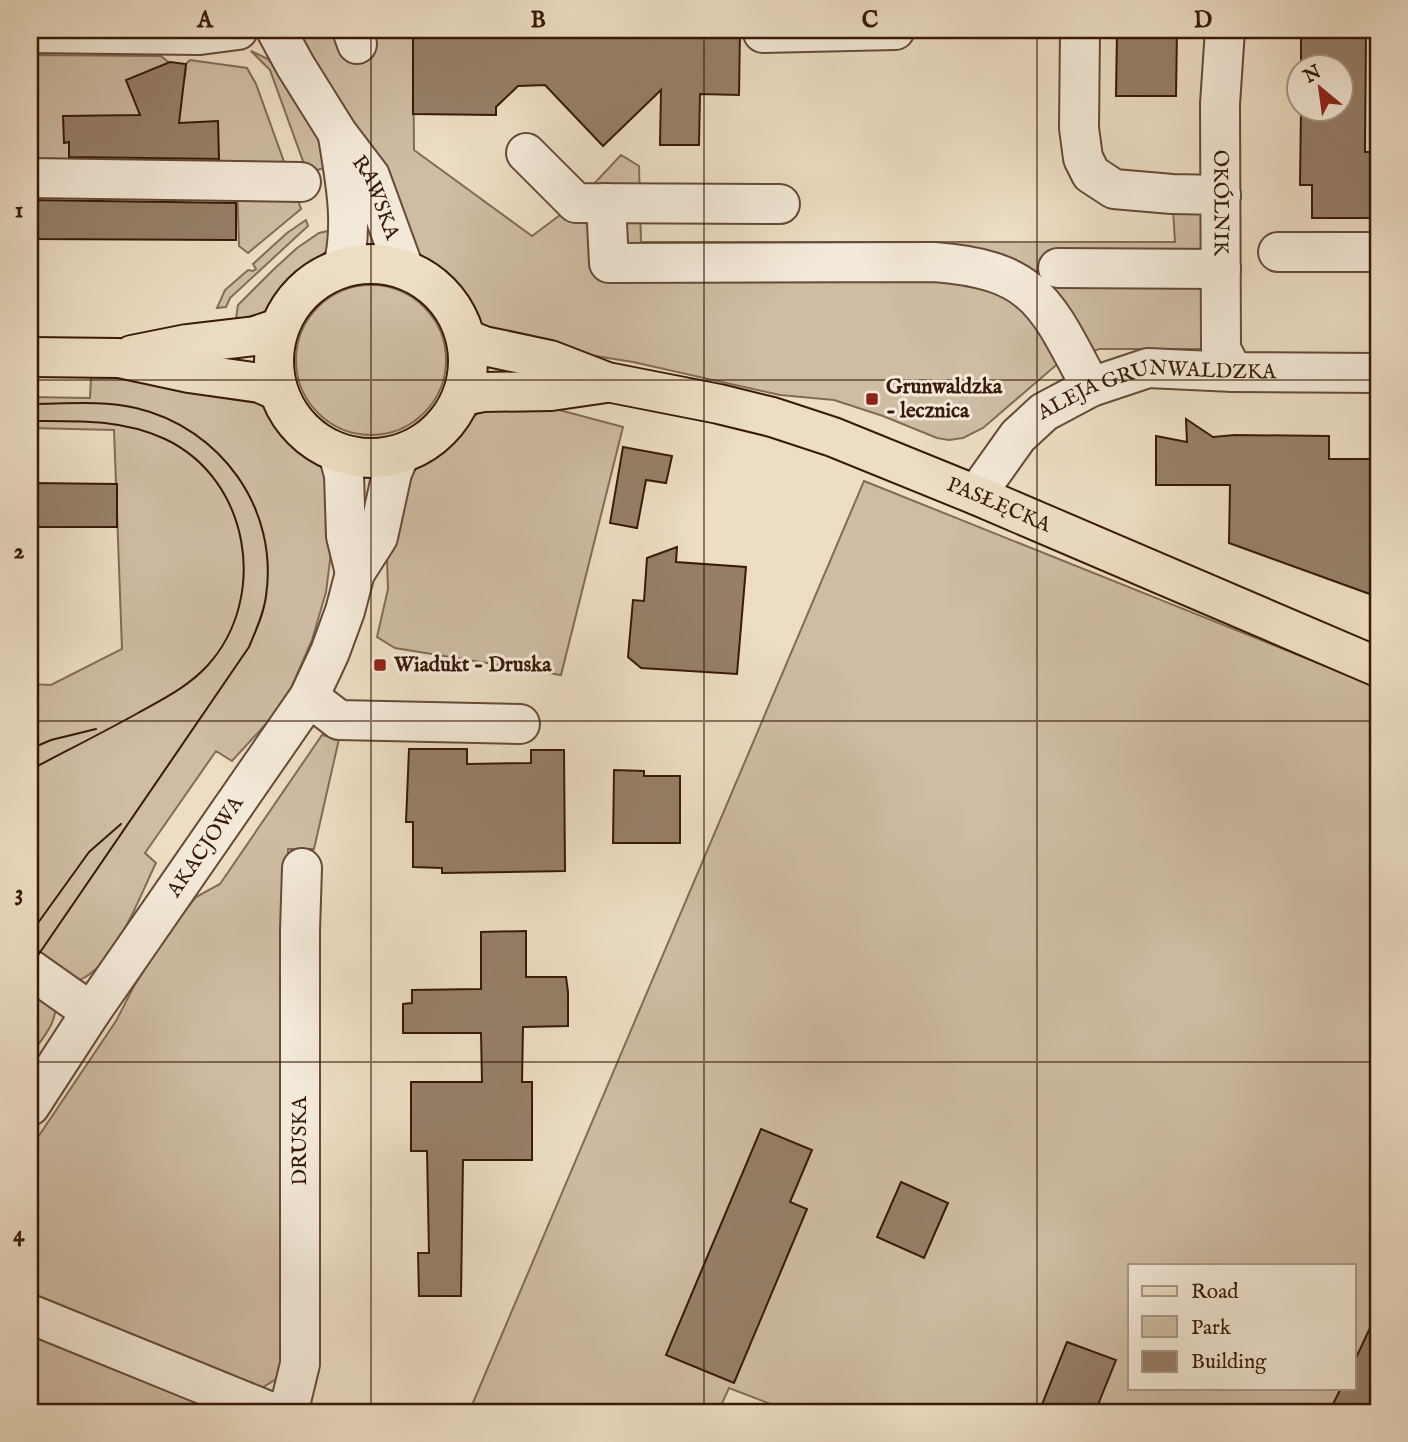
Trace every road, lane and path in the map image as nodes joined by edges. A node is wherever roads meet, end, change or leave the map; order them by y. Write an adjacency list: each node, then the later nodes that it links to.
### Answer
1 (238, 30): 7 (street)
2 (276, 30): 9 (street, RAWSKA)
3 (895, 30): 6 (street)
4 (1080, 30): 13 (street)
5 (1224, 30): 13 (street, OKÓLNIK)
6 (856, 31): 8 (street)
7 (30, 33)
8 (763, 33)
9 (338, 134): 18 (street, RAWSKA); 20 (street, RAWSKA)
10 (526, 153): 14 (street)
11 (30, 178): 12 (street)
12 (301, 182)
13 (1221, 195): 21 (street, OKÓLNIK)
14 (606, 203): 15 (street); 29 (street)
15 (780, 204)
16 (1278, 252): 17 (street)
17 (1378, 252)
18 (344, 267): 20 (main road); 22 (main road)
19 (1058, 268): 21 (street)
20 (404, 269): 23 (main road)
21 (1221, 269): 26 (street, OKÓLNIK)
22 (279, 328): 25 (main road); 30 (main road)
23 (466, 339): 28 (main road, PASŁĘCKA); 31 (main road)
24 (30, 357): 25 (main road)
25 (120, 358): 30 (main road)
26 (1233, 372): 27 (street, ALEJA GRUNWALDZKA); 29 (street, ALEJA GRUNWALDZKA)
27 (1378, 373)
28 (607, 382): 31 (main road, PASŁĘCKA); 34 (main road, PASŁĘCKA)
29 (1091, 387): 34 (street, ALEJA GRUNWALDZKA)
30 (278, 391): 32 (main road)
31 (462, 396): 33 (main road)
32 (338, 453): 33 (main road); 35 (street, AKACJOWA)
33 (400, 454): 35 (street, AKACJOWA)
34 (975, 495): 36 (main road, PASŁĘCKA)
35 (355, 573): 37 (street, AKACJOWA)
36 (1378, 667)
37 (309, 696): 38 (street); 41 (street, AKACJOWA)
38 (520, 724)
39 (302, 868): 45 (street, DRUSKA)
40 (30, 969): 41 (street)
41 (91, 1012): 42 (street, AKACJOWA)
42 (30, 1106)
43 (30, 1314): 44 (street)
44 (271, 1412)
45 (285, 1412)

